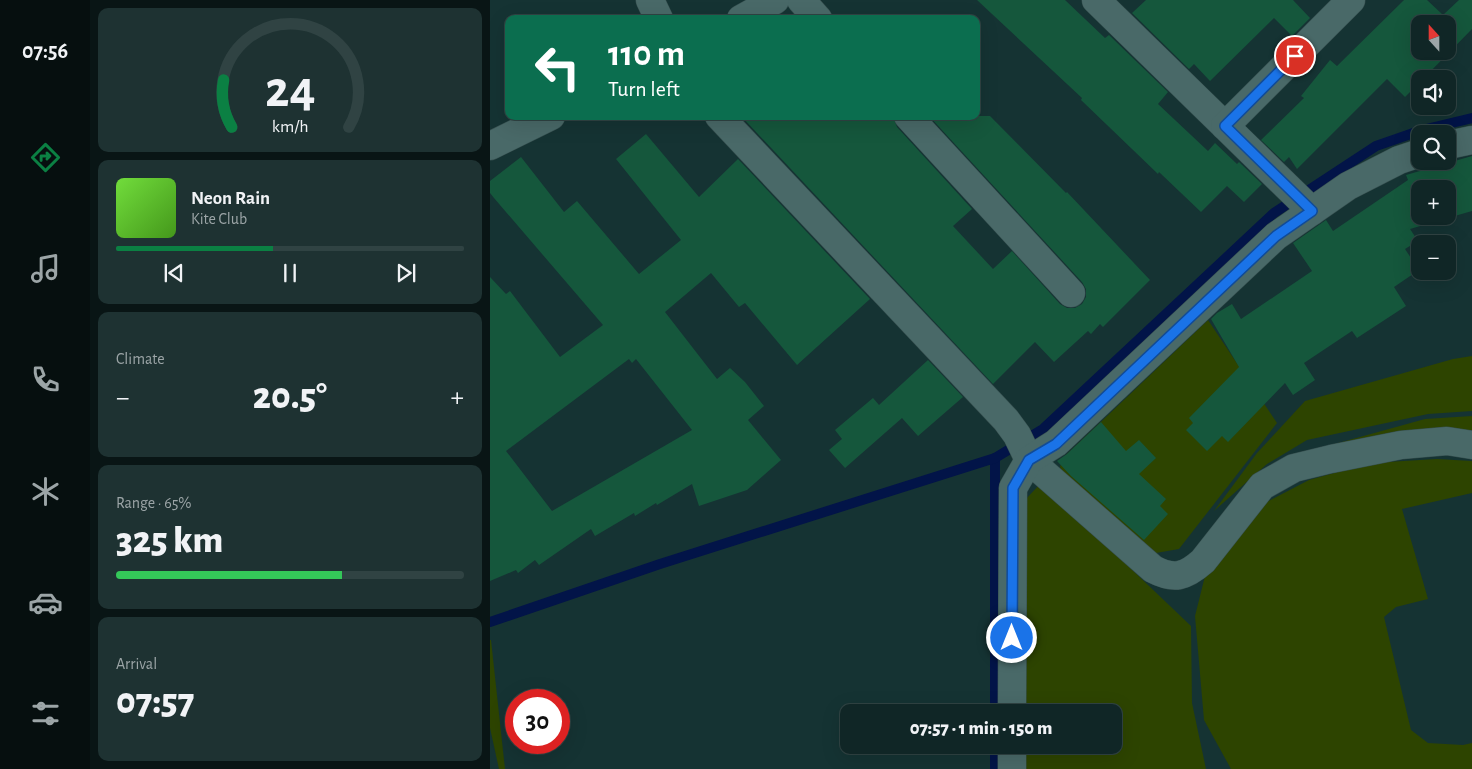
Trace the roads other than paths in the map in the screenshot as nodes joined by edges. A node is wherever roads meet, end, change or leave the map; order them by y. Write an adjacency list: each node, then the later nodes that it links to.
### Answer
1 (650, 0): 6 (street)
2 (775, 0): 7 (street)
3 (801, 0): 8 (street)
4 (1351, 0): 12 (street)
5 (1099, 1): 12 (street)
6 (657, 15)
7 (748, 15)
8 (814, 15)
9 (543, 120): 15 (street)
10 (723, 120): 20 (street)
11 (912, 120): 18 (street)
12 (1225, 126): 17 (street)
13 (1472, 140): 14 (street)
14 (1456, 144)
15 (490, 146)
16 (1411, 157): 17 (street)
17 (1301, 201): 20 (street)
18 (1072, 293)
19 (1472, 444): 20 (street)
20 (1023, 449): 21 (street)
21 (1012, 704)
22 (1012, 754): 23 (street)
23 (1012, 769)

